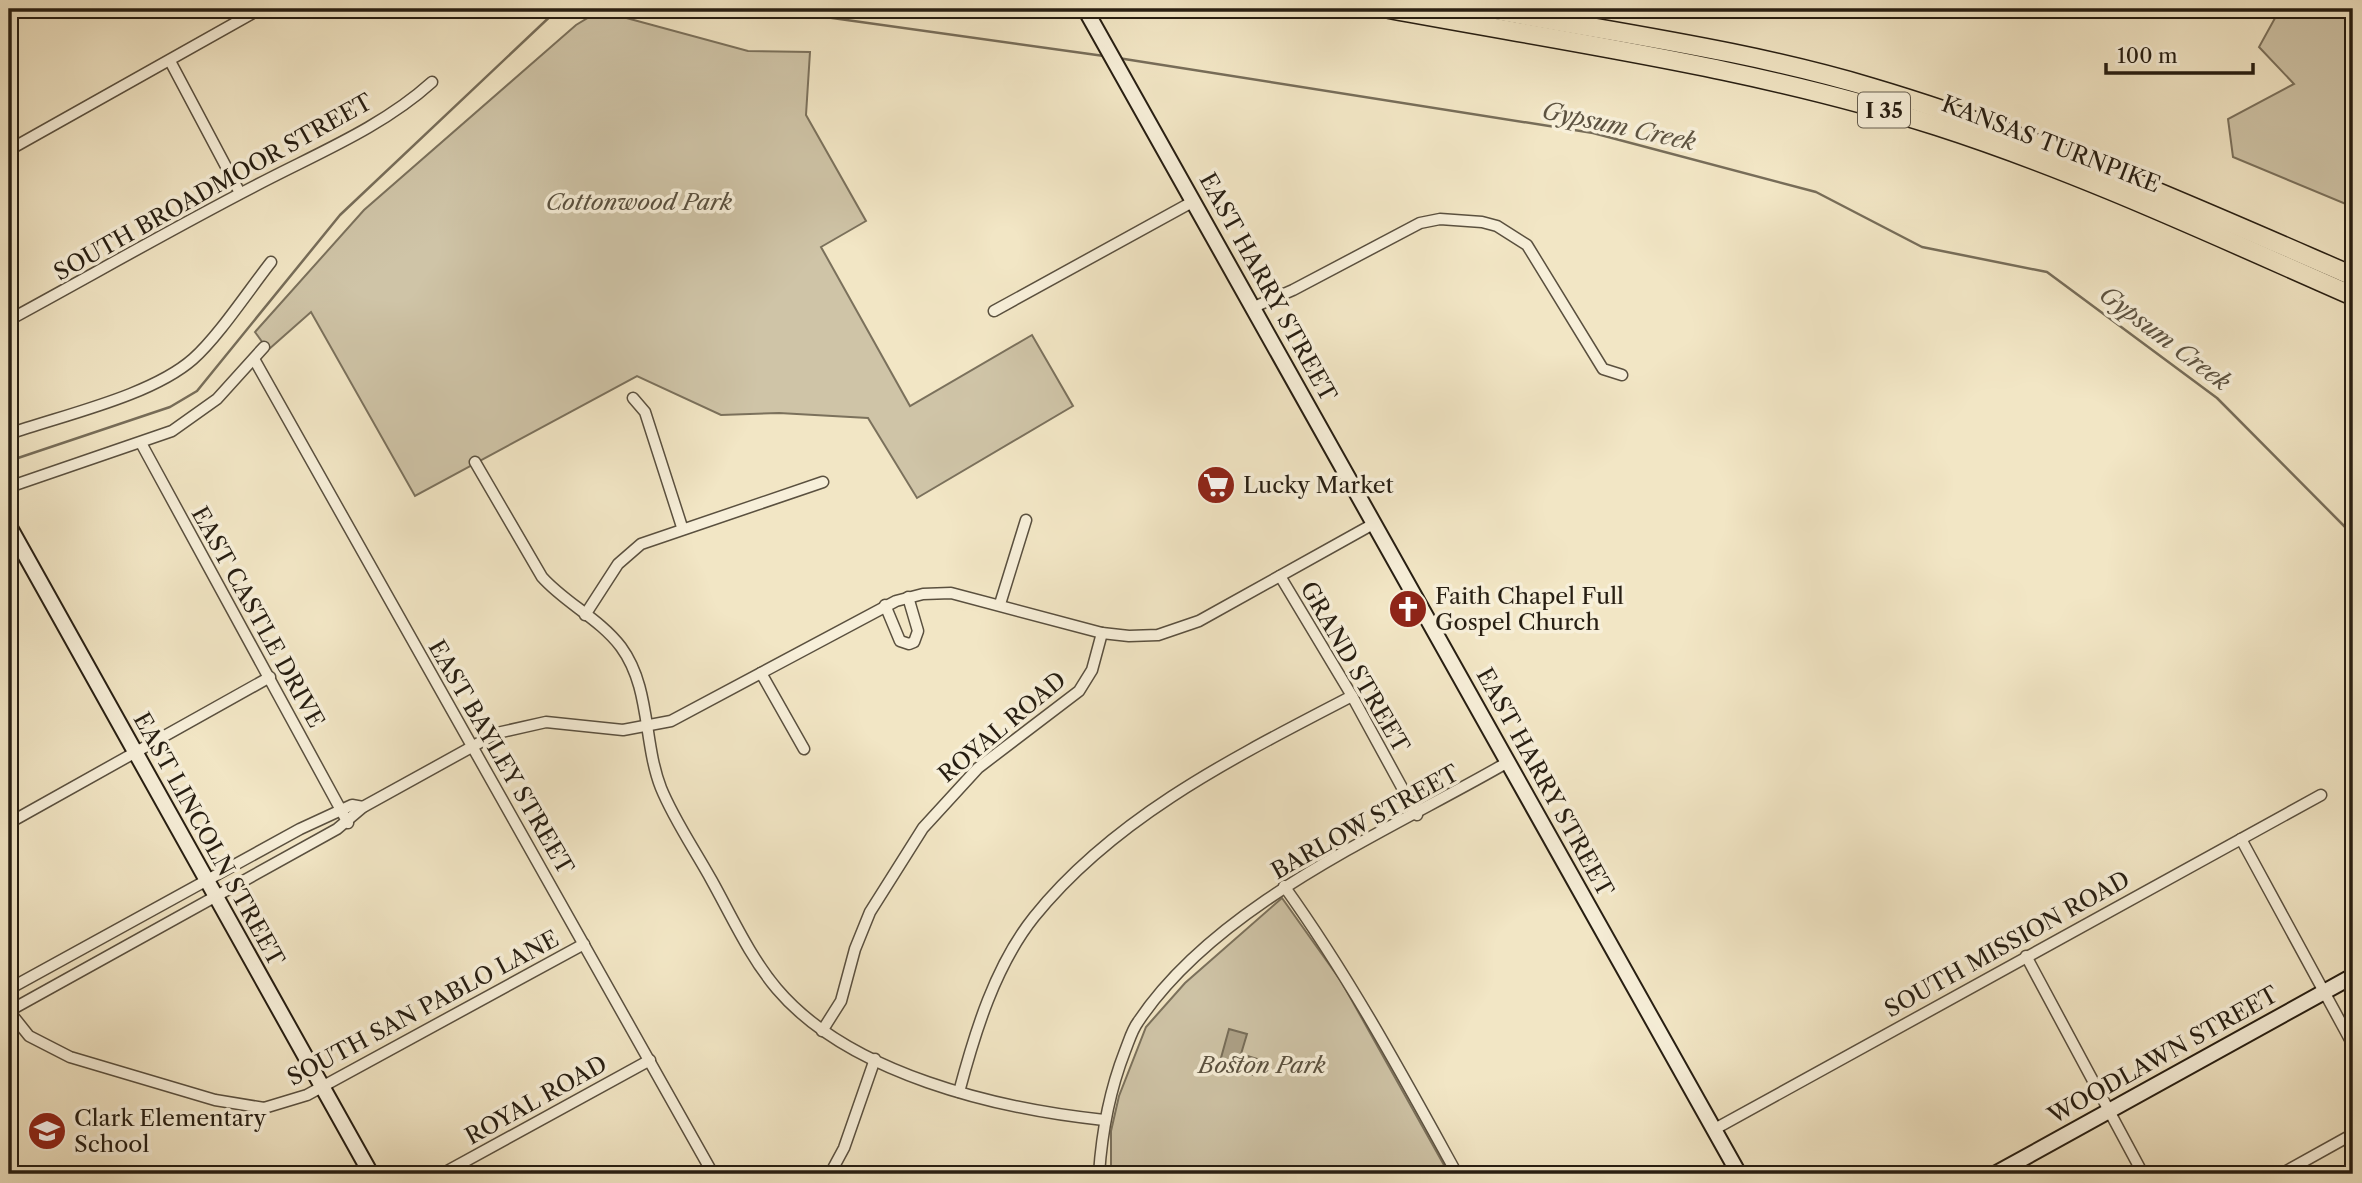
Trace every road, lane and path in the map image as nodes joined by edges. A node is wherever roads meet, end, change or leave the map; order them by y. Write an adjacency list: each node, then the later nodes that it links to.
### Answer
1 (260, 9): 5 (street)
2 (1085, 9): 9 (main road, EAST HARRY STREET)
3 (1390, 9): 12 (highway, KANSAS TURNPIKE / I 35)
4 (1490, 9): 11 (highway, KANSAS TURNPIKE / I 35)
5 (170, 61): 7 (street); 8 (street)
6 (432, 82): 8 (street, SOUTH BROADMOOR STREET)
7 (9, 150)
8 (240, 193): 15 (street, SOUTH BROADMOOR STREET)
9 (1194, 201): 13 (main road, EAST HARRY STREET); 14 (street)
10 (271, 262): 20 (street)
11 (2353, 276)
12 (2353, 296)
13 (1254, 307): 18 (street); 26 (main road, EAST HARRY STREET)
14 (994, 311)
15 (9, 320)
16 (264, 347): 17 (street)
17 (254, 359): 21 (street); 39 (street, EAST BAYLEY STREET)
18 (1622, 375)
19 (633, 398): 28 (street)
20 (9, 434)
21 (141, 443): 24 (street); 36 (street, EAST CASTLE DRIVE)
22 (475, 462): 33 (street)
23 (823, 482): 28 (street)
24 (9, 487)
25 (1026, 520): 31 (street)
26 (1374, 523): 29 (street); 42 (main road, EAST HARRY STREET)
27 (9, 526): 41 (main road, EAST LINCOLN STREET)
28 (682, 527): 33 (street)
29 (1280, 576): 34 (street); 37 (street, GRAND STREET)
30 (908, 597): 31 (street); 32 (street); 32 (street)
31 (1000, 604): 34 (street)
32 (885, 605): 35 (street)
33 (585, 615): 38 (street)
34 (1102, 633): 59 (street, ROYAL ROAD)
35 (761, 673): 38 (street); 40 (street)
36 (270, 677): 41 (street); 45 (street, EAST CASTLE DRIVE)
37 (1352, 696): 46 (street, GRAND STREET); 64 (street)
38 (648, 728): 39 (street); 59 (street)
39 (473, 745): 44 (street); 53 (street, EAST BAYLEY STREET)
40 (804, 749)
41 (135, 753): 47 (street); 50 (main road, EAST LINCOLN STREET)
42 (1508, 762): 46 (street, BARLOW STREET); 67 (main road, EAST HARRY STREET)
43 (2322, 795): 49 (street, SOUTH MISSION ROAD)
44 (363, 807): 45 (street); 48 (street)
45 (342, 810): 48 (street, EAST CASTLE DRIVE); 50 (street)
46 (1417, 815): 51 (street, BARLOW STREET)
47 (9, 823)
48 (348, 823): 52 (street)
49 (2241, 839): 54 (street, SOUTH MISSION ROAD); 57 (street)
50 (206, 881): 52 (main road, EAST LINCOLN STREET); 56 (street)
51 (1284, 886): 66 (street, BARLOW STREET); 74 (street)
52 (215, 895): 58 (street); 63 (main road, EAST LINCOLN STREET)
53 (584, 943): 62 (street, EAST BAYLEY STREET); 63 (street, SOUTH SAN PABLO LANE)
54 (2026, 956): 65 (street); 67 (street, SOUTH MISSION ROAD)
55 (2353, 976): 57 (main road, WOODLAWN STREET)
56 (9, 989)
57 (2324, 992): 60 (street); 65 (main road, WOODLAWN STREET)
58 (9, 1012): 63 (street, SOUTH SAN PABLO LANE)
59 (822, 1031): 61 (street)
60 (2353, 1045)
61 (875, 1059): 64 (street); 72 (street)
62 (650, 1060): 70 (street, ROYAL ROAD); 71 (street, EAST BAYLEY STREET)
63 (323, 1087): 69 (main road, EAST LINCOLN STREET)
64 (959, 1092): 66 (street)
65 (2109, 1111): 76 (main road, WOODLAWN STREET); 77 (street)
66 (1104, 1120): 73 (street, BARLOW STREET)
67 (1713, 1130): 75 (main road, EAST HARRY STREET)
68 (2353, 1134): 78 (street)
69 (371, 1174)
70 (442, 1174)
71 (713, 1174)
72 (830, 1174)
73 (1099, 1174)
74 (1457, 1174)
75 (1739, 1174)
76 (1995, 1174)
77 (2143, 1174)
78 (2281, 1174)

